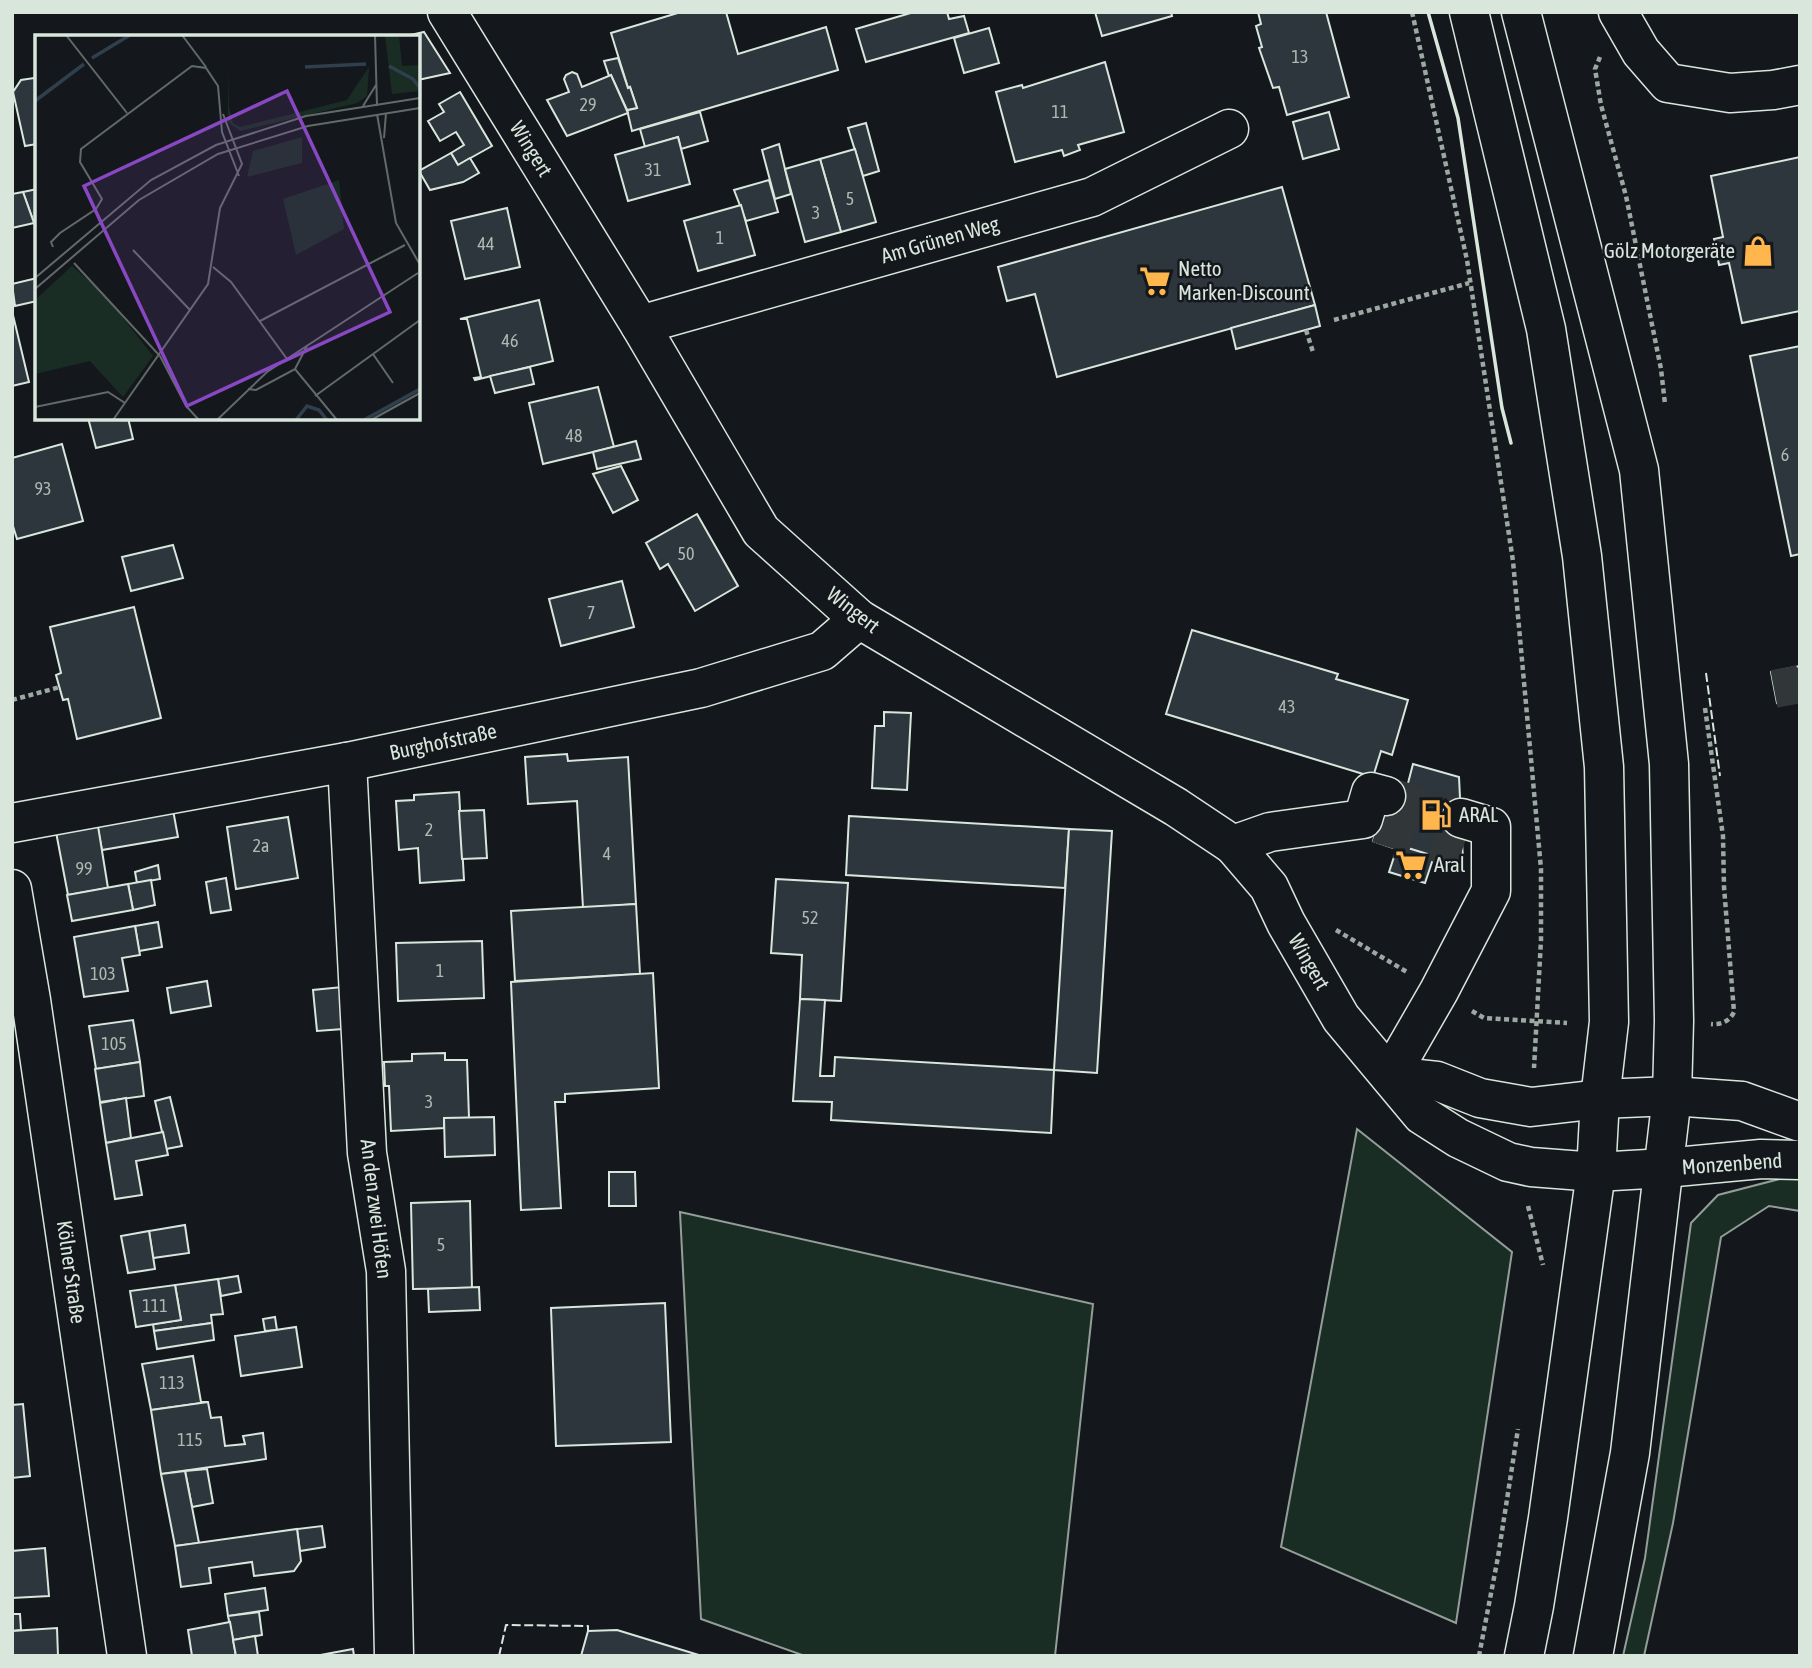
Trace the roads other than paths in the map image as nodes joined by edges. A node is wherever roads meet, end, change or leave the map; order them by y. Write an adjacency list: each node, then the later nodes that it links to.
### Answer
1 (447, 12): 7 (street, Wingert)
2 (1469, 12): 18 (street)
3 (1521, 12): 17 (street)
4 (1618, 12): 5 (street)
5 (1800, 85)
6 (1229, 129): 7 (street, Am Grünen Weg)
7 (640, 325): 8 (street, Wingert)
8 (859, 619): 9 (street, Burghofstraße); 13 (street, Wingert)
9 (347, 762): 11 (street, Burghofstraße); 24 (street, An den zwei Höfen)
10 (1376, 813): 13 (street)
11 (12, 822)
12 (1471, 843): 16 (street)
13 (1233, 845): 16 (street, Wingert)
14 (12, 889): 15 (street, Kölner Straße)
15 (22, 996): 23 (street, Kölner Straße)
16 (1390, 1076): 18 (street); 22 (street, Wingert)
17 (1672, 1096): 18 (street); 19 (street, Monzenbend); 21 (street)
18 (1600, 1099): 22 (street)
19 (1800, 1122)
20 (1800, 1160): 21 (street, Monzenbend)
21 (1665, 1168): 22 (street, Wingert); 26 (street)
22 (1596, 1171): 25 (street)
23 (127, 1656)
24 (394, 1656)
25 (1524, 1656)
26 (1593, 1656)

